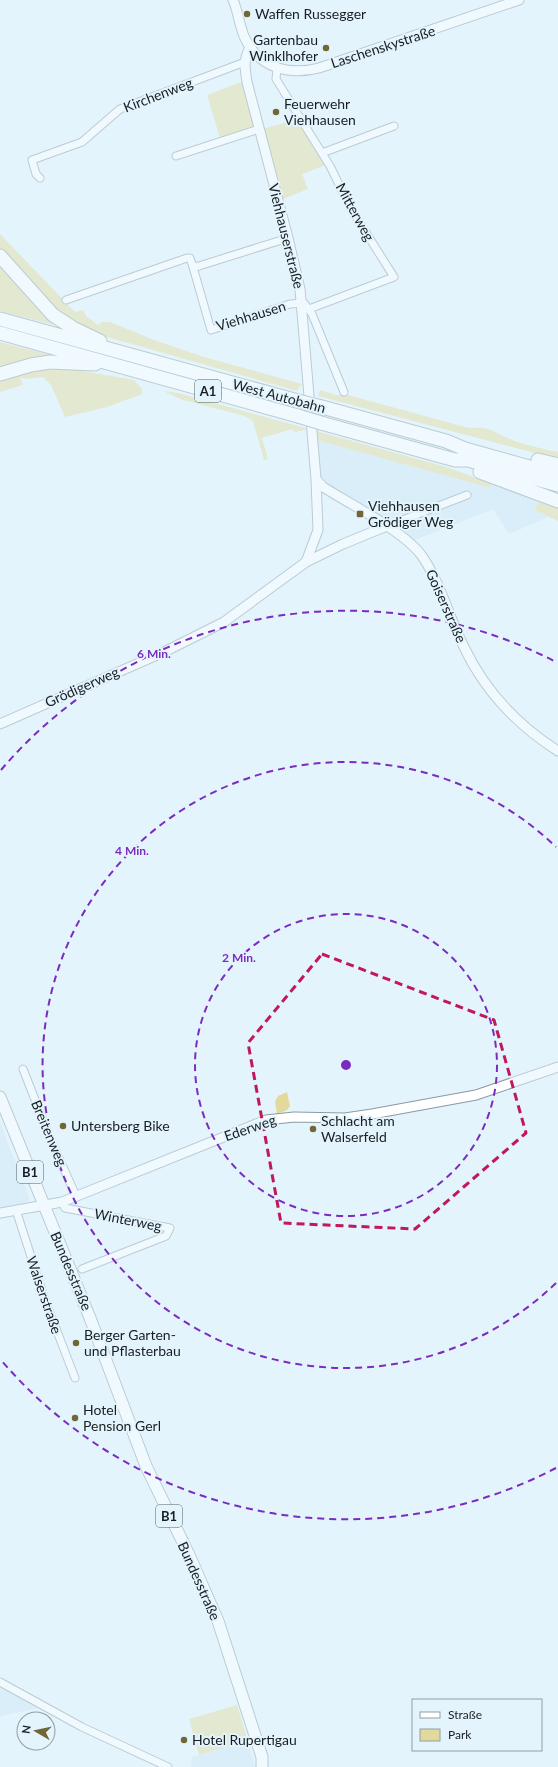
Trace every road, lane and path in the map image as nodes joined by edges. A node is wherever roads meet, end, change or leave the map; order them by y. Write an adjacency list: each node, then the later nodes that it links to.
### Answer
1 (233, 0): 3 (street)
2 (519, 0): 5 (street, Laschenskystraße)
3 (250, 48): 4 (street, Viehhauserstraße); 5 (street, Laschenskystraße)
4 (245, 62): 7 (street, Viehhauserstraße); 10 (street, Kirchenweg)
5 (277, 68): 8 (street, Mitterweg)
6 (394, 126): 8 (street)
7 (259, 129): 9 (street); 11 (street, Viehhauserstraße)
8 (322, 153): 16 (street, Mitterweg)
9 (176, 156)
10 (40, 178)
11 (288, 238): 13 (street); 15 (street, Viehhauserstraße)
12 (0, 256): 19 (highway)
13 (193, 267): 14 (street); 15 (street, Viehhausen)
14 (66, 300)
15 (301, 302): 16 (street, Viehhausen); 27 (street, Viehhauserstraße)
16 (309, 309): 22 (street, Viehhausen)
17 (0, 319): 19 (highway, West Autobahn / A1)
18 (0, 333): 20 (highway, West Autobahn / A1)
19 (123, 353): 23 (highway, West Autobahn / A1, bridge)
20 (118, 366): 21 (highway); 24 (highway, West Autobahn / A1, bridge)
21 (0, 374)
22 (344, 392)
23 (446, 441): 25 (highway); 26 (highway, West Autobahn / A1)
24 (455, 460): 28 (highway, West Autobahn / A1); 30 (highway)
25 (558, 465)
26 (558, 475)
27 (316, 480): 31 (street, Goiserstraße); 32 (street)
28 (558, 485)
29 (467, 495): 31 (street)
30 (558, 501)
31 (387, 526): 32 (street, Grödigerweg); 34 (street, Goiserstraße)
32 (306, 562): 33 (street, Grödigerweg)
33 (0, 724)
34 (558, 750)
35 (558, 1067): 38 (street, Ederweg)
36 (23, 1069): 38 (street, Breitenweg)
37 (0, 1097): 40 (main road, Bundesstraße / B1)
38 (76, 1196): 39 (street, Ederweg)
39 (62, 1202): 40 (street, Ederweg); 43 (street, Winterweg)
40 (43, 1204): 41 (street); 46 (main road, Bundesstraße / B1)
41 (16, 1210): 42 (street); 44 (street, Walserstraße)
42 (0, 1213)
43 (82, 1269)
44 (75, 1378)
45 (0, 1682): 47 (street)
46 (262, 1762): 48 (main road, Bundesstraße / B1)
47 (168, 1767)
48 (271, 1767)

